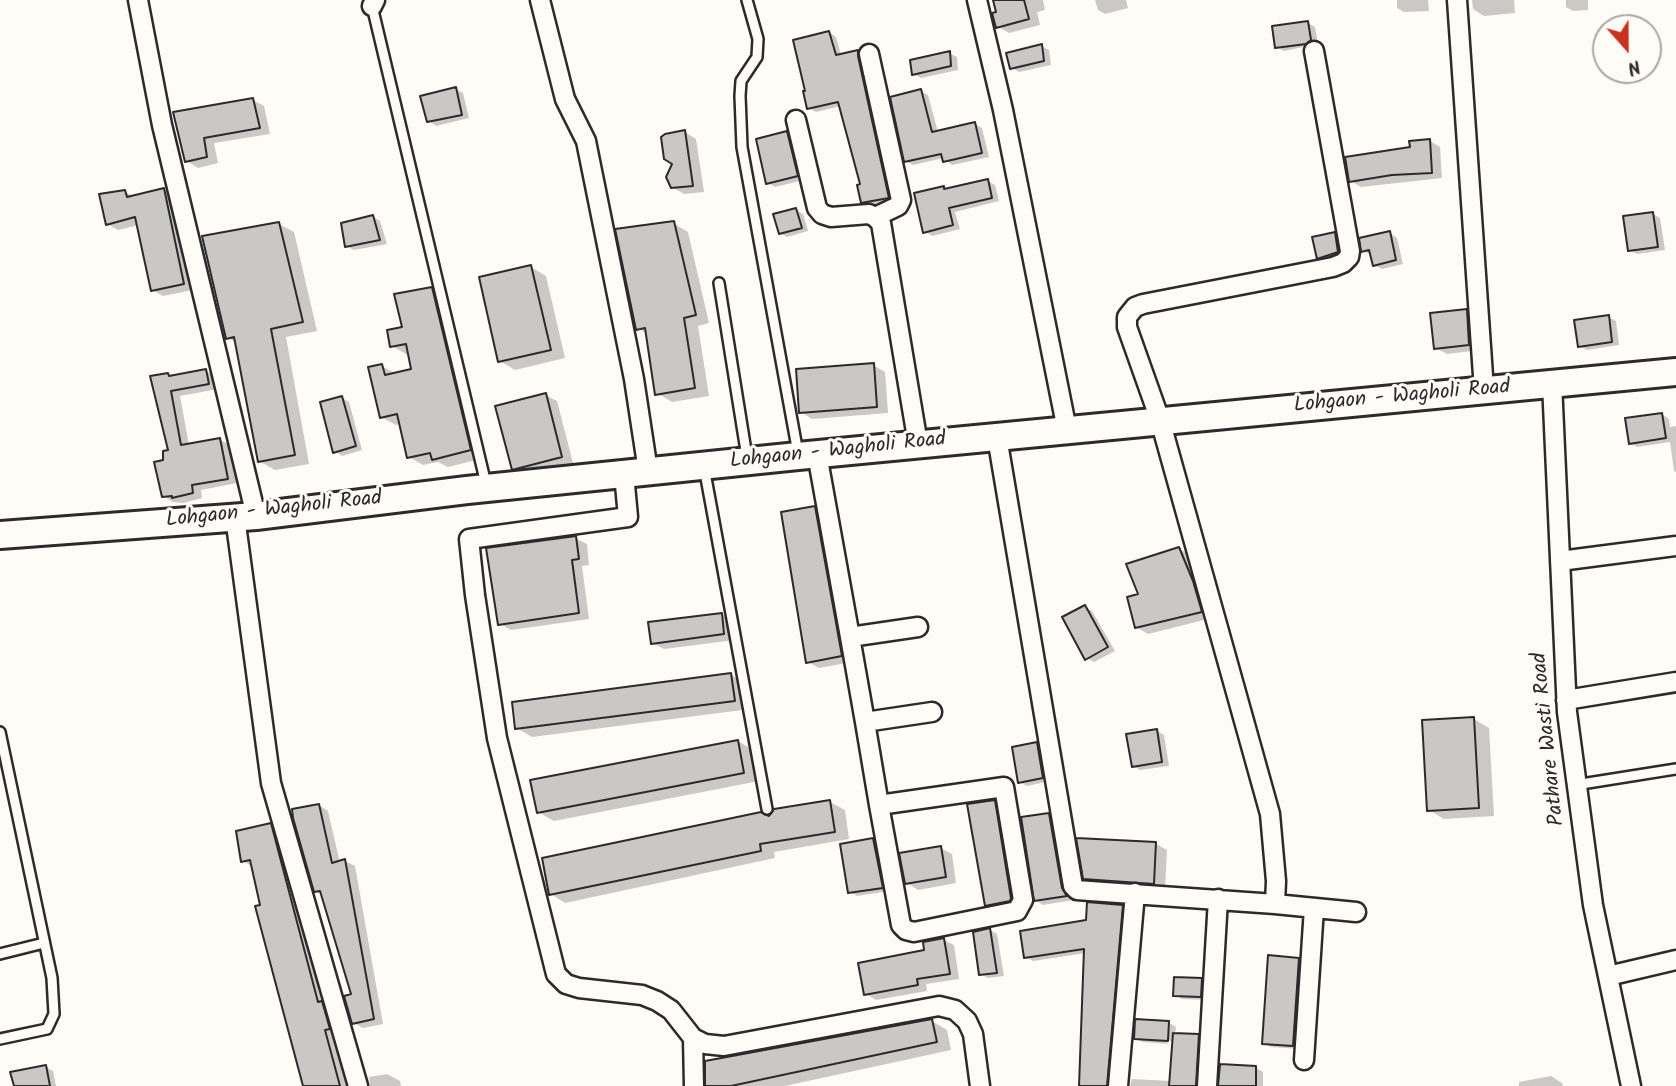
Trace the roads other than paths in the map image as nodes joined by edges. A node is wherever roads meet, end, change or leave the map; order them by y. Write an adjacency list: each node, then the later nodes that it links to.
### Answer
1 (138, 0): 24 (street)
2 (540, 0): 22 (street)
3 (747, 0): 19 (lane)
4 (977, 0): 16 (street)
5 (1457, 0): 14 (street)
6 (374, 3): 23 (lane)
7 (1314, 51): 15 (street)
8 (869, 54): 10 (street)
9 (796, 120): 10 (street)
10 (875, 217): 18 (street)
11 (719, 283): 20 (lane)
12 (1676, 372): 13 (main road, Lohgaon - Wagholi Road)
13 (1552, 383): 14 (main road, Lohgaon - Wagholi Road); 27 (street, Pathare Wasti Road)
14 (1484, 390): 15 (main road, Lohgaon - Wagholi Road)
15 (1160, 420): 16 (main road, Lohgaon - Wagholi Road); 41 (street)
16 (1067, 430): 17 (main road, Lohgaon - Wagholi Road)
17 (997, 437): 18 (main road, Lohgaon - Wagholi Road); 39 (street)
18 (918, 444): 19 (main road, Lohgaon - Wagholi Road)
19 (808, 455): 20 (main road, Lohgaon - Wagholi Road); 29 (street)
20 (747, 461): 21 (main road, Lohgaon - Wagholi Road)
21 (703, 466): 22 (main road, Lohgaon - Wagholi Road); 38 (lane)
22 (636, 472): 23 (main road, Lohgaon - Wagholi Road); 48 (street)
23 (487, 488): 24 (main road, Lohgaon - Wagholi Road)
24 (245, 517): 25 (main road, Lohgaon - Wagholi Road); 51 (street)
25 (0, 536)
26 (1676, 547): 27 (street)
27 (1560, 561): 31 (street, Pathare Wasti Road)
28 (918, 627): 29 (street)
29 (849, 637): 33 (street)
30 (1676, 682): 31 (street)
31 (1566, 700): 36 (street, Pathare Wasti Road)
32 (932, 712): 33 (street)
33 (864, 722): 37 (street)
34 (0, 732): 44 (lane)
35 (1676, 769): 36 (lane)
36 (1575, 785): 47 (street, Pathare Wasti Road)
37 (879, 805): 37 (street)
38 (767, 809)
39 (1135, 893): 40 (street); 54 (street)
40 (1218, 899): 41 (street); 55 (street)
41 (1275, 904): 42 (street)
42 (1314, 908): 43 (street); 50 (street)
43 (1356, 912)
44 (44, 943): 45 (lane); 49 (lane)
45 (0, 954)
46 (1676, 960): 47 (street)
47 (1608, 976): 56 (street, Pathare Wasti Road)
48 (693, 1038): 52 (street); 53 (street)
49 (0, 1039)
50 (1304, 1060)
51 (358, 1086)
52 (694, 1086)
53 (980, 1086)
54 (1118, 1086)
55 (1207, 1086)
56 (1631, 1086)

